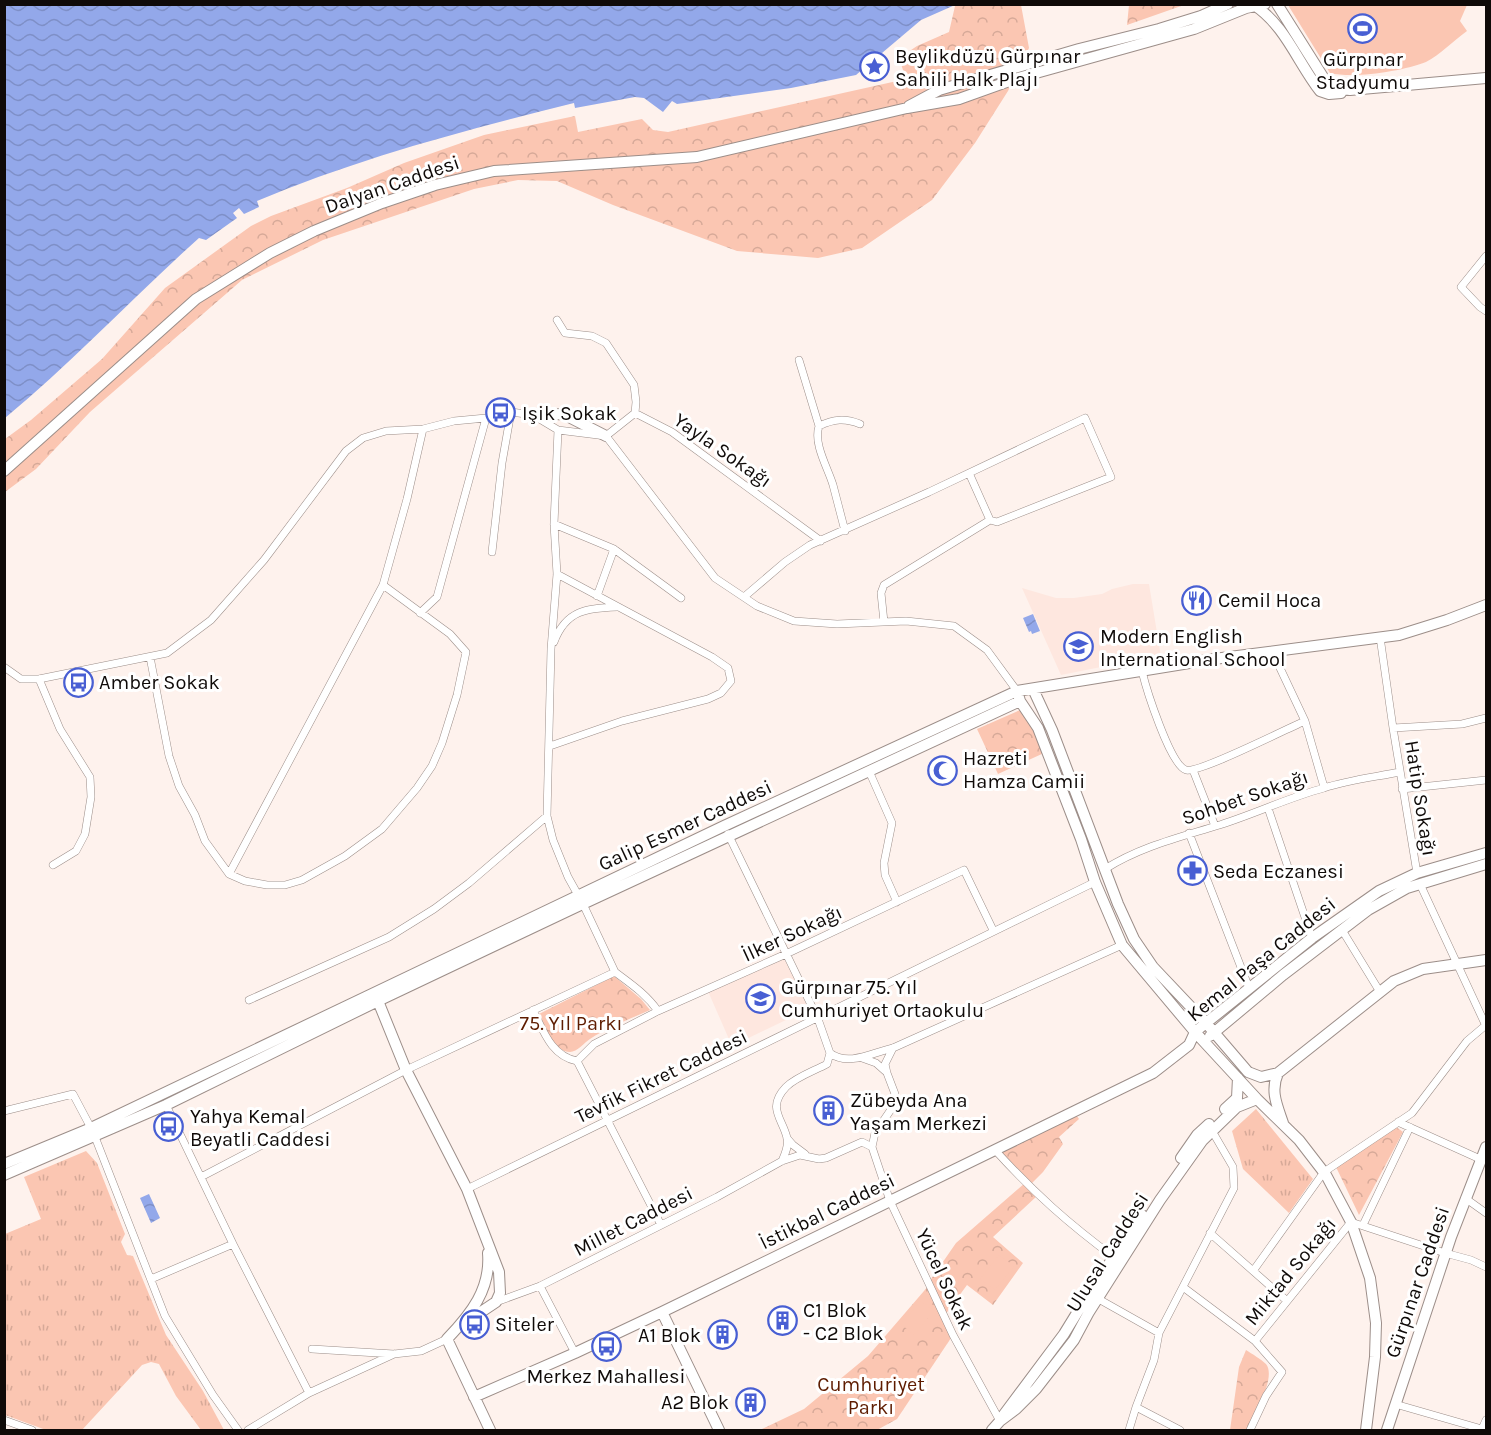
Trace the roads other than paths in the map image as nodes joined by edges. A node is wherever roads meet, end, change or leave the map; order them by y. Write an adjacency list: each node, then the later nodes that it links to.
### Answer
1 (1227, 4): 5 (street, Dalyan Caddesi)
2 (1258, 5): 4 (street); 5 (street, Dalyan Caddesi)
3 (1280, 9): 4 (street); 9 (street)
4 (1273, 21): 9 (street)
5 (1160, 33): 6 (street, Dalyan Caddesi)
6 (1134, 39): 8 (street, Dalyan Caddesi); 10 (street, Dalyan Caddesi)
7 (1486, 78): 9 (street)
8 (961, 84): 10 (street); 11 (street, Dalyan Caddesi)
9 (1350, 90)
10 (964, 97): 11 (street, Dalyan Caddesi)
11 (907, 108): 25 (street, Dalyan Caddesi)
12 (1486, 256): 13 (street)
13 (1486, 311)
14 (557, 320): 17 (street)
15 (799, 360): 21 (street)
16 (511, 412): 18 (street); 19 (street); 32 (street)
17 (635, 413): 24 (street); 30 (street, Yayla Sokağı)
18 (533, 415): 23 (street); 24 (street)
19 (486, 418): 22 (street); 40 (street)
20 (860, 424): 21 (street)
21 (819, 426): 29 (street)
22 (423, 429): 34 (street); 45 (street)
23 (558, 430): 24 (street); 28 (street)
24 (606, 436): 36 (street)
25 (4, 471)
26 (969, 472): 27 (street); 27 (street); 29 (street)
27 (990, 520): 41 (street)
28 (554, 524): 31 (street); 33 (street)
29 (844, 531): 30 (street)
30 (821, 541): 36 (street)
31 (614, 549): 35 (street); 37 (street)
32 (492, 552)
33 (557, 574): 35 (street); 43 (street)
34 (383, 585): 40 (street); 70 (street)
35 (597, 596): 39 (street)
36 (744, 597): 41 (street)
37 (681, 598)
38 (1486, 605): 42 (street)
39 (617, 607): 43 (street); 54 (street)
40 (420, 614): 70 (street)
41 (884, 622): 50 (street)
42 (1380, 637): 44 (street); 53 (street, Hatip Sokağı)
43 (551, 649): 54 (street)
44 (1272, 651): 47 (street); 52 (street)
45 (150, 657): 48 (street); 70 (street)
46 (4, 667): 48 (street)
47 (1142, 671): 49 (street); 55 (street)
48 (39, 679): 68 (street)
49 (1033, 689): 50 (street); 69 (street)
50 (1018, 696): 56 (street); 64 (street, Galip Esmer Caddesi); 72 (street)
51 (1486, 718): 53 (street)
52 (1305, 721): 55 (street); 59 (street)
53 (1393, 728): 57 (street, Hatip Sokağı)
54 (550, 746): 62 (street)
55 (1193, 770): 63 (street)
56 (869, 771): 64 (street); 74 (street)
57 (1400, 772): 59 (street, Sohbet Sokağı); 60 (street, Hatip Sokağı)
58 (1486, 780): 60 (street)
59 (1324, 787): 61 (street, Sohbet Sokağı)
60 (1402, 789): 71 (street, Hatip Sokağı)
61 (1268, 808): 63 (street, Sohbet Sokağı); 77 (street)
62 (547, 816): 73 (street); 87 (street)
63 (1215, 826): 65 (street, Sohbet Sokağı)
64 (727, 831): 73 (street, Galip Esmer Caddesi); 80 (street)
65 (1189, 833): 69 (street, Sohbet Sokağı); 84 (street)
66 (1486, 853): 71 (street, Kemal Paşa Caddesi)
67 (1486, 864): 71 (street, Kemal Paşa Caddesi)
68 (53, 865)
69 (1105, 868): 78 (street)
70 (229, 874)
71 (1419, 879): 76 (street, Kemal Paşa Caddesi); 77 (street, Kemal Paşa Caddesi); 82 (street, Hatip Sokağı)
72 (1095, 882): 75 (street, Tevfik Fikret Caddesi); 79 (street)
73 (580, 899): 83 (street); 86 (street, Galip Esmer Caddesi)
74 (897, 902): 75 (street, İlker Sokağı); 80 (street, İlker Sokağı)
75 (993, 930): 90 (street, Tevfik Fikret Caddesi)
76 (1342, 930): 85 (street); 94 (street, Kemal Paşa Caddesi)
77 (1312, 938): 84 (street, Kemal Paşa Caddesi)
78 (1134, 939): 79 (street); 91 (street)
79 (1122, 945): 93 (street); 97 (street)
80 (786, 954): 89 (street, İlker Sokağı); 90 (street)
81 (1486, 960): 82 (street)
82 (1456, 963): 85 (street); 92 (street, Hatip Sokağı)
83 (615, 972): 88 (street); 89 (street)
84 (1249, 988): 91 (street, Kemal Paşa Caddesi)
85 (1380, 992): 105 (street)
86 (376, 997): 103 (street); 107 (street, Galip Esmer Caddesi); 109 (street)
87 (249, 1000)
88 (532, 1010): 101 (street); 103 (street)
89 (658, 1011): 101 (street, İlker Sokağı)
90 (818, 1018): 98 (street); 111 (street, Tevfik Fikret Caddesi)
91 (1206, 1023): 93 (street, Kemal Paşa Caddesi); 94 (street)
92 (1486, 1026): 112 (street)
93 (1195, 1032): 95 (street); 96 (street, Kemal Paşa Caddesi)
94 (1214, 1032): 95 (street, Kemal Paşa Caddesi); 105 (street)
95 (1204, 1042): 96 (street, Kemal Paşa Caddesi); 106 (street)
96 (1189, 1045): 122 (street, İstikbal Caddesi)
97 (893, 1048): 99 (street); 104 (street)
98 (830, 1053): 100 (street); 102 (street)
99 (860, 1058): 100 (street); 104 (street)
100 (844, 1059): 102 (street)
101 (577, 1061): 111 (street)
102 (827, 1064): 118 (street)
103 (406, 1070): 129 (street); 130 (street)
104 (887, 1073): 117 (street)
105 (1278, 1073): 113 (street)
106 (1238, 1078): 108 (street); 115 (street)
107 (161, 1094): 109 (street); 116 (street, Galip Esmer Caddesi)
108 (1257, 1099): 113 (street); 115 (street)
109 (166, 1105): 116 (street); 129 (street)
110 (4, 1111): 116 (street)
111 (607, 1119): 130 (street, Tevfik Fikret Caddesi); 135 (street)
112 (1398, 1122): 114 (street); 127 (street)
113 (1283, 1123): 127 (street)
114 (1410, 1127): 124 (street); 136 (street)
115 (1208, 1129): 137 (street); 141 (street)
116 (93, 1132): 126 (street); 128 (street); 144 (street)
117 (875, 1133): 119 (street); 120 (street)
118 (787, 1138): 123 (street); 125 (street)
119 (858, 1143): 120 (street); 123 (street)
120 (872, 1147): 132 (street, Yücel Sokak)
121 (1486, 1147): 124 (street, Gürpınar Caddesi)
122 (995, 1150): 132 (street, İstikbal Caddesi); 141 (street)
123 (810, 1156): 125 (street, Millet Caddesi)
124 (1480, 1160): 131 (street, Gürpınar Caddesi)
125 (782, 1161): 135 (street, Millet Caddesi)
126 (4, 1164)
127 (1324, 1172): 134 (street); 143 (street)
128 (4, 1175)
129 (201, 1177): 139 (street)
130 (467, 1189): 138 (street)
131 (1465, 1198): 133 (street); 140 (street, Gürpınar Caddesi)
132 (890, 1201): 150 (street, İstikbal Caddesi); 164 (street, Yücel Sokak)
133 (1486, 1213)
134 (1351, 1222): 136 (street); 148 (street, Miktad Sokağı); 174 (street)
135 (661, 1225): 145 (street, Millet Caddesi)
136 (1363, 1225): 140 (street)
137 (1211, 1231): 143 (street); 146 (street)
138 (485, 1235): 149 (street); 151 (street)
139 (233, 1244): 144 (street); 158 (street)
140 (1445, 1253): 142 (street); 160 (street, Gürpınar Caddesi)
141 (1117, 1259): 147 (street)
142 (1486, 1267)
143 (1253, 1271): 148 (street)
144 (152, 1279): 167 (street)
145 (540, 1286): 149 (street, Millet Caddesi); 156 (street)
146 (1183, 1287): 152 (street); 154 (street)
147 (1093, 1297): 152 (street); 164 (street)
148 (1286, 1300): 154 (street, Miktad Sokağı)
149 (496, 1302): 151 (street)
150 (662, 1312): 156 (street, İstikbal Caddesi); 170 (street)
151 (467, 1318): 153 (street)
152 (1159, 1333): 161 (street)
153 (447, 1339): 157 (street); 159 (street)
154 (1254, 1341): 165 (street)
155 (312, 1349): 157 (street)
156 (575, 1353): 159 (street, İstikbal Caddesi)
157 (394, 1354): 158 (street)
158 (309, 1393): 168 (street)
159 (474, 1397): 169 (street)
160 (1395, 1404): 163 (street); 175 (street, Gürpınar Caddesi)
161 (1136, 1407): 172 (street); 173 (street)
162 (4, 1420): 166 (street)
163 (1486, 1420)
164 (1000, 1421): 171 (street)
165 (1254, 1429)
166 (32, 1431)
167 (238, 1431)
168 (248, 1431)
169 (490, 1431)
170 (719, 1431)
171 (992, 1431)
172 (1129, 1431)
173 (1180, 1431)
174 (1366, 1431)
175 (1387, 1431)

